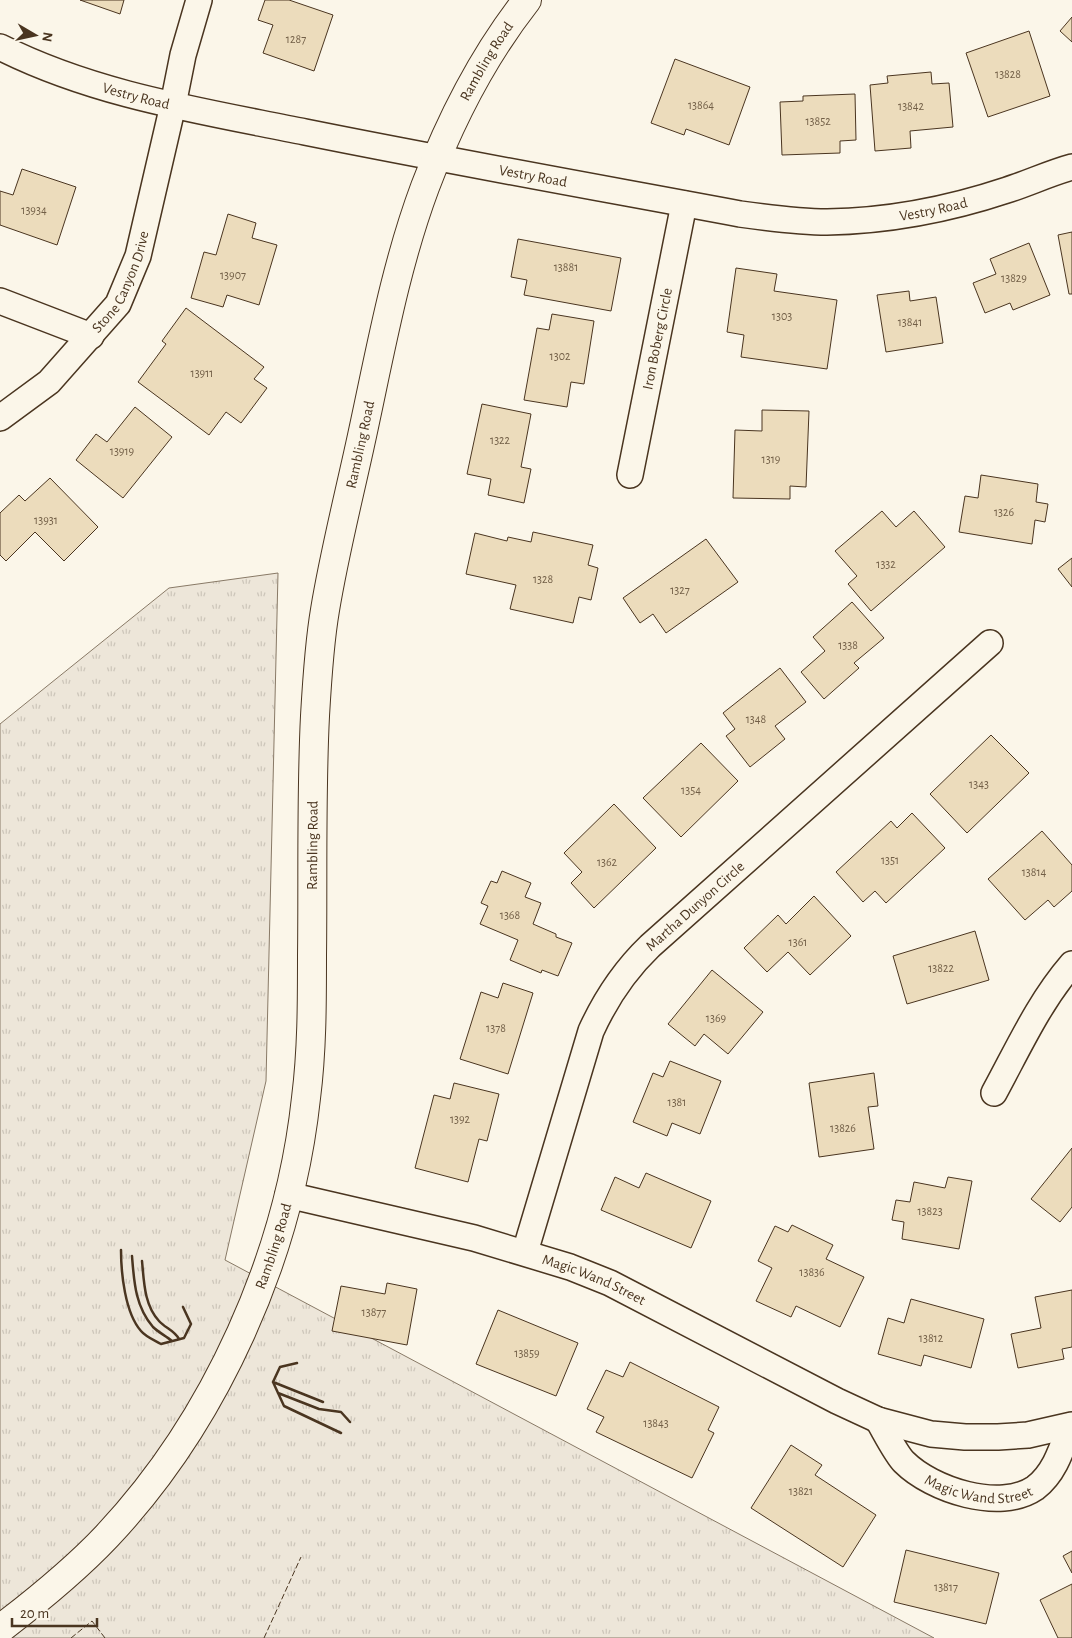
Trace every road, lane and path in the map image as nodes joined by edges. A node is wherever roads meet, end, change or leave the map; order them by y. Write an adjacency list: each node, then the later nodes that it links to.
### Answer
1 (199, 0): 4 (street, Stone Canyon Drive)
2 (527, 0): 5 (street, Rambling Road)
3 (0, 48): 4 (street, Vestry Road)
4 (173, 105): 5 (street, Vestry Road); 9 (street, Stone Canyon Drive)
5 (438, 158): 7 (street, Vestry Road); 15 (street, Rambling Road)
6 (1072, 166): 7 (street, Vestry Road)
7 (684, 204): 11 (street, Iron Boberg Circle)
8 (0, 301): 9 (street)
9 (90, 336): 10 (street, Stone Canyon Drive)
10 (0, 418)
11 (630, 475)
12 (990, 642): 16 (street, Martha Dunyon Circle)
13 (1072, 964): 14 (street)
14 (994, 1093)
15 (288, 1195): 16 (street, Magic Wand Street); 19 (street, Rambling Road)
16 (524, 1252): 17 (street, Magic Wand Street)
17 (878, 1420): 18 (street, Magic Wand Street); 18 (street, Magic Wand Street)
18 (1071, 1426)
19 (0, 1629)

